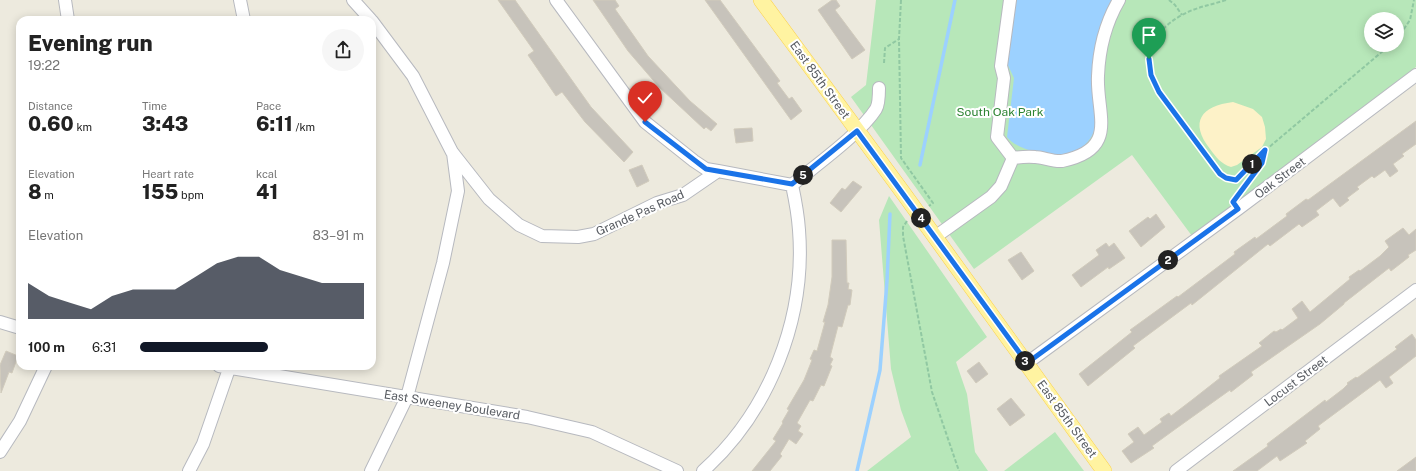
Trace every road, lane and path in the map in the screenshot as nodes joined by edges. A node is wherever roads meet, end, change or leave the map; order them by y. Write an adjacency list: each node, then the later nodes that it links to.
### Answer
1 (65, 0): 13 (street)
2 (240, 0): 14 (street)
3 (353, 0): 15 (street)
4 (556, 0): 27 (street)
5 (761, 0): 23 (main road, East 85th Street)
6 (901, 0): 18 (path)
7 (1010, 0): 26 (street)
8 (1120, 0): 26 (street)
9 (1169, 0): 12 (path)
10 (1226, 0): 12 (path)
11 (1414, 0): 17 (path)
12 (1182, 15): 24 (path)
13 (67, 16)
14 (243, 16)
15 (367, 16)
16 (376, 26): 25 (street)
17 (1404, 29)
18 (899, 39): 20 (path); 30 (path)
19 (1382, 52): 24 (path)
20 (884, 63)
21 (1416, 75): 36 (street, Oak Street)
22 (879, 88): 23 (street)
23 (857, 131): 28 (street); 32 (main road, East 85th Street)
24 (1265, 150): 29 (path)
25 (452, 152): 27 (street, Grande Pas Road); 40 (street)
26 (1013, 158): 32 (street)
27 (718, 171): 28 (street)
28 (792, 184): 45 (street)
29 (1241, 191)
30 (930, 205)
31 (907, 221): 46 (path)
32 (935, 237): 36 (main road, East 85th Street)
33 (1416, 290): 48 (street, Locust Street)
34 (0, 322): 35 (street)
35 (16, 327)
36 (1027, 363): 47 (main road, East 85th Street)
37 (44, 370): 41 (street)
38 (225, 370): 42 (street)
39 (244, 370): 40 (street, East Sweeney Boulevard)
40 (407, 397): 43 (street); 44 (street, East Sweeney Boulevard)
41 (0, 452)
42 (189, 471)
43 (371, 471)
44 (677, 471)
45 (703, 471)
46 (959, 471)
47 (1104, 471)
48 (1176, 471)

